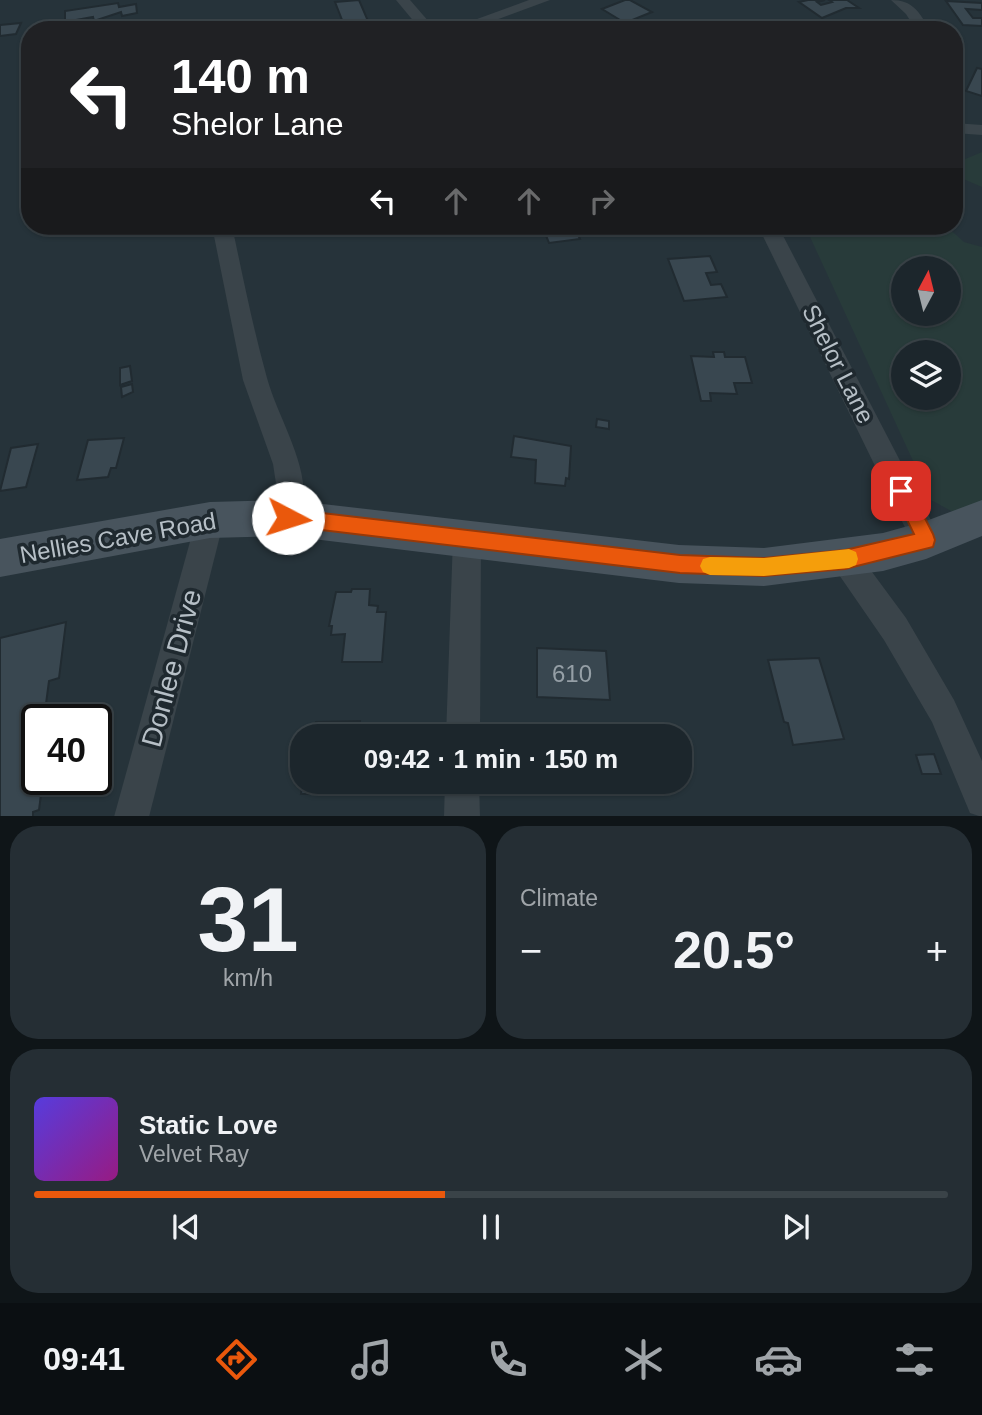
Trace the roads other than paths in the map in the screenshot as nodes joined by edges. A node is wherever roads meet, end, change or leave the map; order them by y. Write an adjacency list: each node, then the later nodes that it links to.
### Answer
1 (403, 0): 4 (street)
2 (543, 0): 5 (street)
3 (898, 0): 6 (street)
4 (421, 21)
5 (481, 21)
6 (917, 21)
7 (963, 129): 8 (street)
8 (982, 130)
9 (224, 235): 11 (street)
10 (773, 235): 15 (street, Shelor Lane)
11 (288, 518): 13 (street, Nellies Cave Road); 14 (street, Nellies Cave Road)
12 (982, 518): 15 (street, Nellies Cave Road)
13 (210, 520): 16 (street, Nellies Cave Road); 21 (street, Donlee Drive)
14 (467, 538): 17 (street, Nellies Cave Road); 18 (street)
15 (926, 540): 17 (street, Nellies Cave Road)
16 (0, 558)
17 (845, 559): 20 (street)
18 (463, 724)
19 (462, 794): 22 (street)
20 (982, 801)
21 (131, 816)
22 (461, 816)

